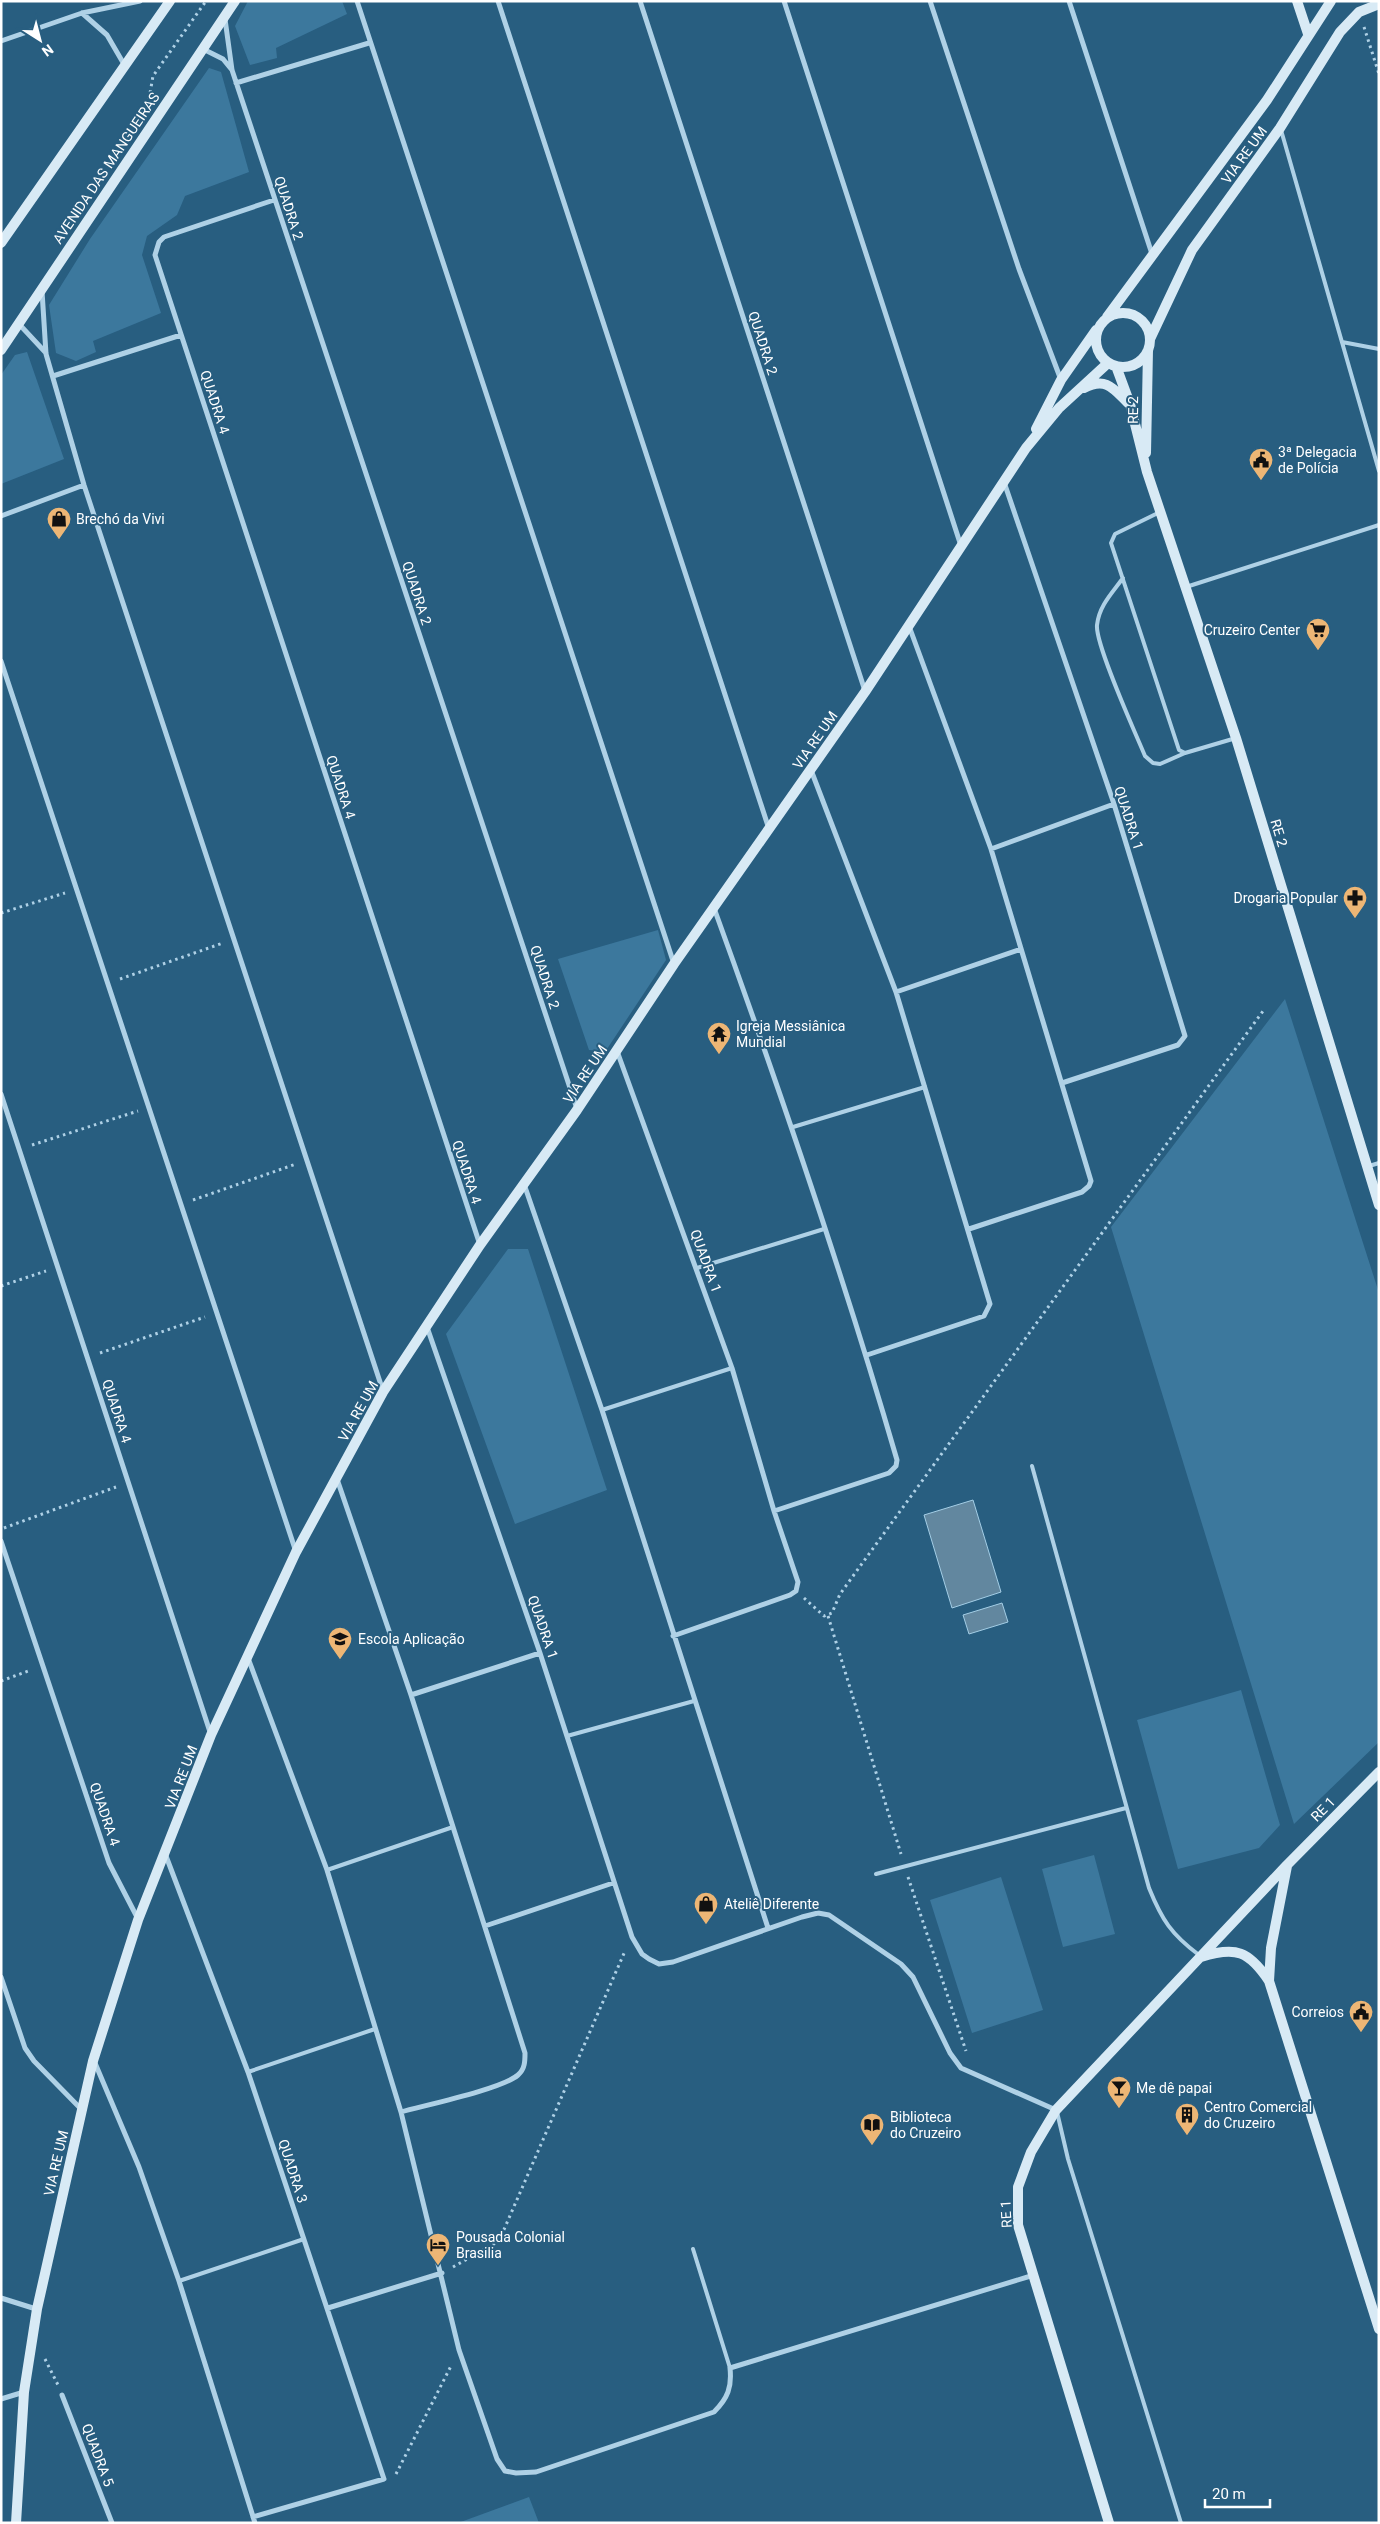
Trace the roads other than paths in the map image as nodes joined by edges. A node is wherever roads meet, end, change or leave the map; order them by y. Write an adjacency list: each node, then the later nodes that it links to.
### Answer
1 (140, 1): 13 (street)
2 (170, 1): 19 (street)
3 (235, 1): 14 (street, AVENIDA DAS MANGUEIRAS)
4 (357, 1): 17 (street)
5 (498, 1): 58 (street)
6 (640, 1): 53 (street, QUADRA 2)
7 (784, 1): 48 (street)
8 (930, 1): 37 (street)
9 (1068, 1): 25 (street)
10 (1297, 1): 15 (street)
11 (1331, 1): 15 (street, VIA RE UM)
12 (1379, 4): 22 (street, VIA RE UM)
13 (82, 13): 16 (street); 19 (street)
14 (224, 17): 18 (street, AVENIDA DAS MANGUEIRAS); 20 (street, QUADRA 2)
15 (1308, 34): 25 (street, VIA RE UM)
16 (1, 41)
17 (369, 43): 21 (street); 62 (street)
18 (202, 49): 20 (street); 26 (street, AVENIDA DAS MANGUEIRAS)
19 (125, 66): 24 (street)
20 (232, 70): 21 (street, QUADRA 2)
21 (236, 82): 23 (street, QUADRA 2)
22 (1280, 128): 30 (lane); 31 (street, VIA RE UM)
23 (274, 200): 29 (street, QUADRA 4); 68 (street, QUADRA 2)
24 (1, 243)
25 (1152, 254): 27 (street, VIA RE UM)
26 (42, 288): 28 (street, AVENIDA DAS MANGUEIRAS); 34 (street)
27 (1104, 320): 31 (street); 35 (street); 37 (street, VIA RE UM)
28 (19, 324): 32 (street, AVENIDA DAS MANGUEIRAS); 34 (street)
29 (181, 335): 36 (street); 76 (street, QUADRA 4)
30 (1342, 342): 33 (lane); 41 (lane)
31 (1149, 344): 35 (street); 42 (street, RE 2)
32 (1, 350)
33 (1379, 350)
34 (46, 354): 36 (street)
35 (1112, 365): 38 (street, VIA RE UM); 39 (street, RE 2)
36 (53, 376): 44 (street)
37 (1061, 380): 40 (street, VIA RE UM)
38 (1076, 392): 39 (street); 40 (street, VIA RE UM)
39 (1130, 404): 42 (street, RE 2)
40 (1026, 448): 43 (street, VIA RE UM)
41 (1379, 471)
42 (1147, 472): 45 (street, RE 2)
43 (1004, 481): 48 (street, VIA RE UM); 57 (street, QUADRA 1)
44 (84, 485): 46 (street); 81 (street)
45 (1160, 512): 49 (lane); 50 (street, RE 2)
46 (1, 516)
47 (1379, 525): 50 (lane)
48 (962, 546): 51 (street, VIA RE UM)
49 (1123, 578): 55 (lane); 55 (lane)
50 (1185, 587): 54 (street, RE 2)
51 (909, 626): 53 (street, VIA RE UM); 59 (street)
52 (1, 661): 87 (street)
53 (865, 692): 56 (street, VIA RE UM)
54 (1236, 738): 55 (lane); 71 (street, RE 2)
55 (1185, 753)
56 (811, 770): 58 (street, VIA RE UM); 63 (street)
57 (1114, 804): 59 (street); 65 (street, QUADRA 1)
58 (769, 829): 60 (street, VIA RE UM)
59 (991, 849): 61 (street)
60 (714, 908): 62 (street, VIA RE UM); 69 (street)
61 (1021, 949): 63 (street); 65 (street)
62 (674, 964): 64 (street, VIA RE UM)
63 (896, 992): 66 (street)
64 (617, 1051): 68 (street, VIA RE UM); 77 (street, QUADRA 1)
65 (1062, 1083): 75 (street)
66 (925, 1087): 69 (lane); 75 (street)
67 (1, 1094): 93 (street, QUADRA 4)
68 (577, 1110): 72 (street, VIA RE UM)
69 (793, 1127): 74 (street)
70 (1379, 1163): 71 (lane)
71 (1366, 1167): 73 (street, RE 2)
72 (524, 1184): 76 (street, VIA RE UM); 82 (street)
73 (1379, 1205)
74 (824, 1229): 77 (lane); 79 (street)
75 (969, 1229): 79 (street)
76 (480, 1245): 78 (street, VIA RE UM)
77 (697, 1268): 80 (street, QUADRA 1)
78 (427, 1326): 81 (street, VIA RE UM); 89 (street, QUADRA 1)
79 (867, 1355): 85 (street)
80 (732, 1368): 82 (lane); 85 (street, QUADRA 1)
81 (383, 1392): 84 (street, VIA RE UM)
82 (602, 1410): 88 (street)
83 (1032, 1466): 96 (lane)
84 (336, 1478): 87 (street, VIA RE UM); 91 (street)
85 (774, 1511): 88 (street, QUADRA 1)
86 (1, 1541): 103 (street, QUADRA 4)
87 (296, 1552): 90 (street, VIA RE UM)
88 (673, 1636): 92 (street)
89 (540, 1653): 91 (street); 94 (street, QUADRA 1)
90 (247, 1658): 93 (street, VIA RE UM); 100 (street)
91 (411, 1695): 97 (street)
92 (694, 1701): 94 (lane); 105 (street)
93 (211, 1735): 98 (street, VIA RE UM)
94 (567, 1736): 102 (street, QUADRA 1)
95 (1379, 1772): 99 (street, RE 1)
96 (1126, 1808): 101 (lane); 106 (lane)
97 (453, 1827): 100 (lane); 104 (street)
98 (166, 1856): 103 (street, VIA RE UM); 111 (street, QUADRA 3)
99 (1287, 1865): 106 (street, RE 1); 108 (street)
100 (328, 1870): 109 (street)
101 (876, 1874)
102 (613, 1883): 104 (street); 105 (street, QUADRA 1)
103 (138, 1920): 110 (street, VIA RE UM)
104 (485, 1926): 114 (street)
105 (768, 1928): 112 (street, QUADRA 1)
106 (1201, 1957): 108 (street); 112 (street, RE 1)
107 (1, 1977): 113 (street)
108 (1269, 1981): 123 (street)
109 (375, 2029): 111 (lane); 114 (street)
110 (94, 2061): 113 (street, VIA RE UM); 119 (street)
111 (248, 2072): 115 (street, QUADRA 3)
112 (1056, 2110): 118 (street, RE 1); 133 (lane)
113 (82, 2111): 122 (street, VIA RE UM)
114 (401, 2112): 117 (street)
115 (304, 2239): 119 (lane); 121 (street, QUADRA 3)
116 (693, 2249): 124 (lane)
117 (442, 2273): 121 (street); 124 (street)
118 (1034, 2275): 124 (street); 132 (street, RE 1)
119 (179, 2281): 128 (street)
120 (1, 2298): 122 (street)
121 (328, 2308): 128 (street, QUADRA 3)
122 (37, 2309): 125 (street, VIA RE UM)
123 (1379, 2329)
124 (730, 2368)
125 (24, 2392): 127 (street); 129 (street, VIA RE UM)
126 (62, 2395): 130 (street, QUADRA 5)
127 (1, 2399)
128 (254, 2517): 131 (street)
129 (16, 2523)
130 (112, 2523)
131 (255, 2523)
132 (1109, 2523)
133 (1181, 2523)

